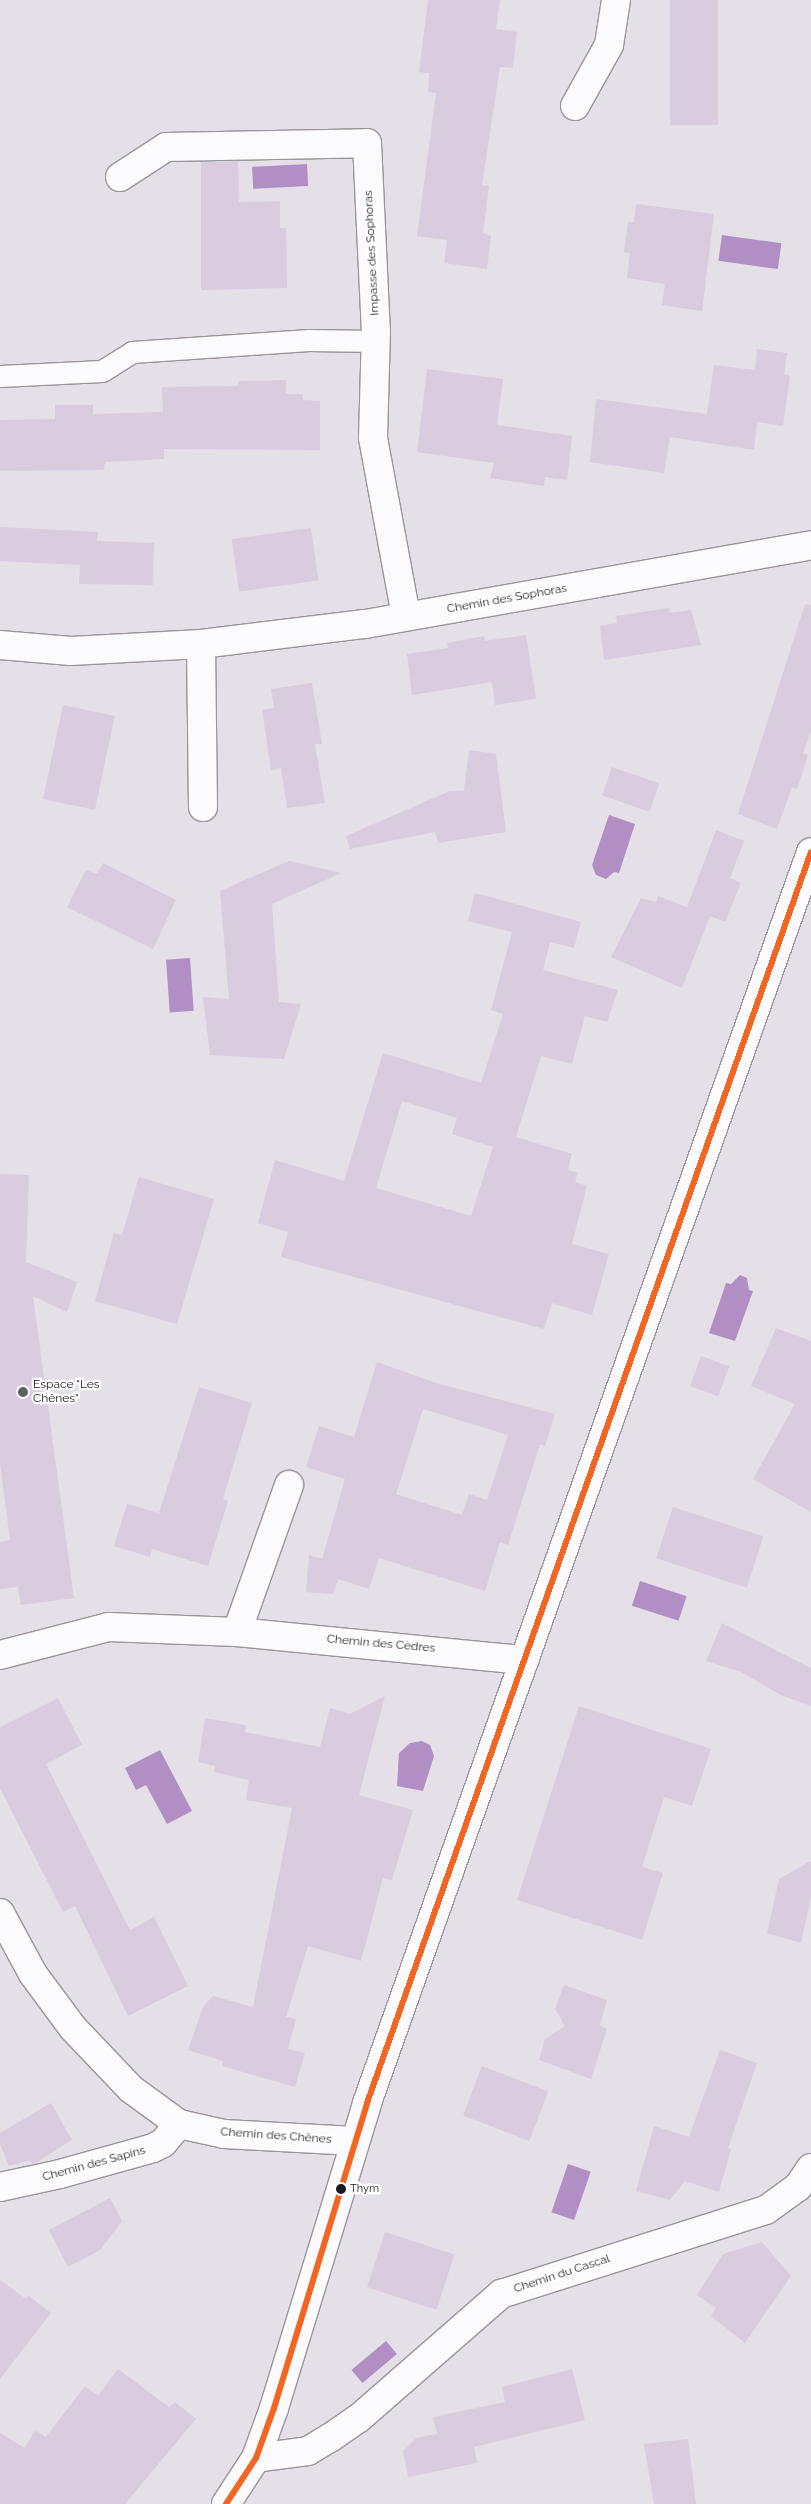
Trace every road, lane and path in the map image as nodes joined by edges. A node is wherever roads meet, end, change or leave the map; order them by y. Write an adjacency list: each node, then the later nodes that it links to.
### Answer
1 (616, 0): 2 (street)
2 (575, 106)
3 (120, 177): 4 (street, Impasse des Sophoras)
4 (376, 341): 5 (lane); 7 (street, Impasse des Sophoras)
5 (0, 376)
6 (811, 545): 7 (street, Chemin des Sophoras)
7 (406, 616): 8 (street, Chemin des Sophoras)
8 (201, 644): 9 (street, Chemin des Sophoras); 10 (street)
9 (0, 645)
10 (203, 807)
11 (811, 852): 15 (street)
12 (289, 1485): 13 (street)
13 (237, 1632): 14 (street, Chemin des Cèdres); 15 (street, Chemin des Cèdres)
14 (0, 1655)
15 (525, 1660): 18 (street)
16 (0, 1913): 17 (street, Chemin des Chênes)
17 (179, 2124): 18 (street, Chemin des Chênes); 20 (street, Chemin des Sapins)
18 (355, 2142): 21 (street)
19 (811, 2168): 21 (street, Chemin du Cascal)
20 (0, 2187)
21 (256, 2458): 22 (street)
22 (226, 2504)

